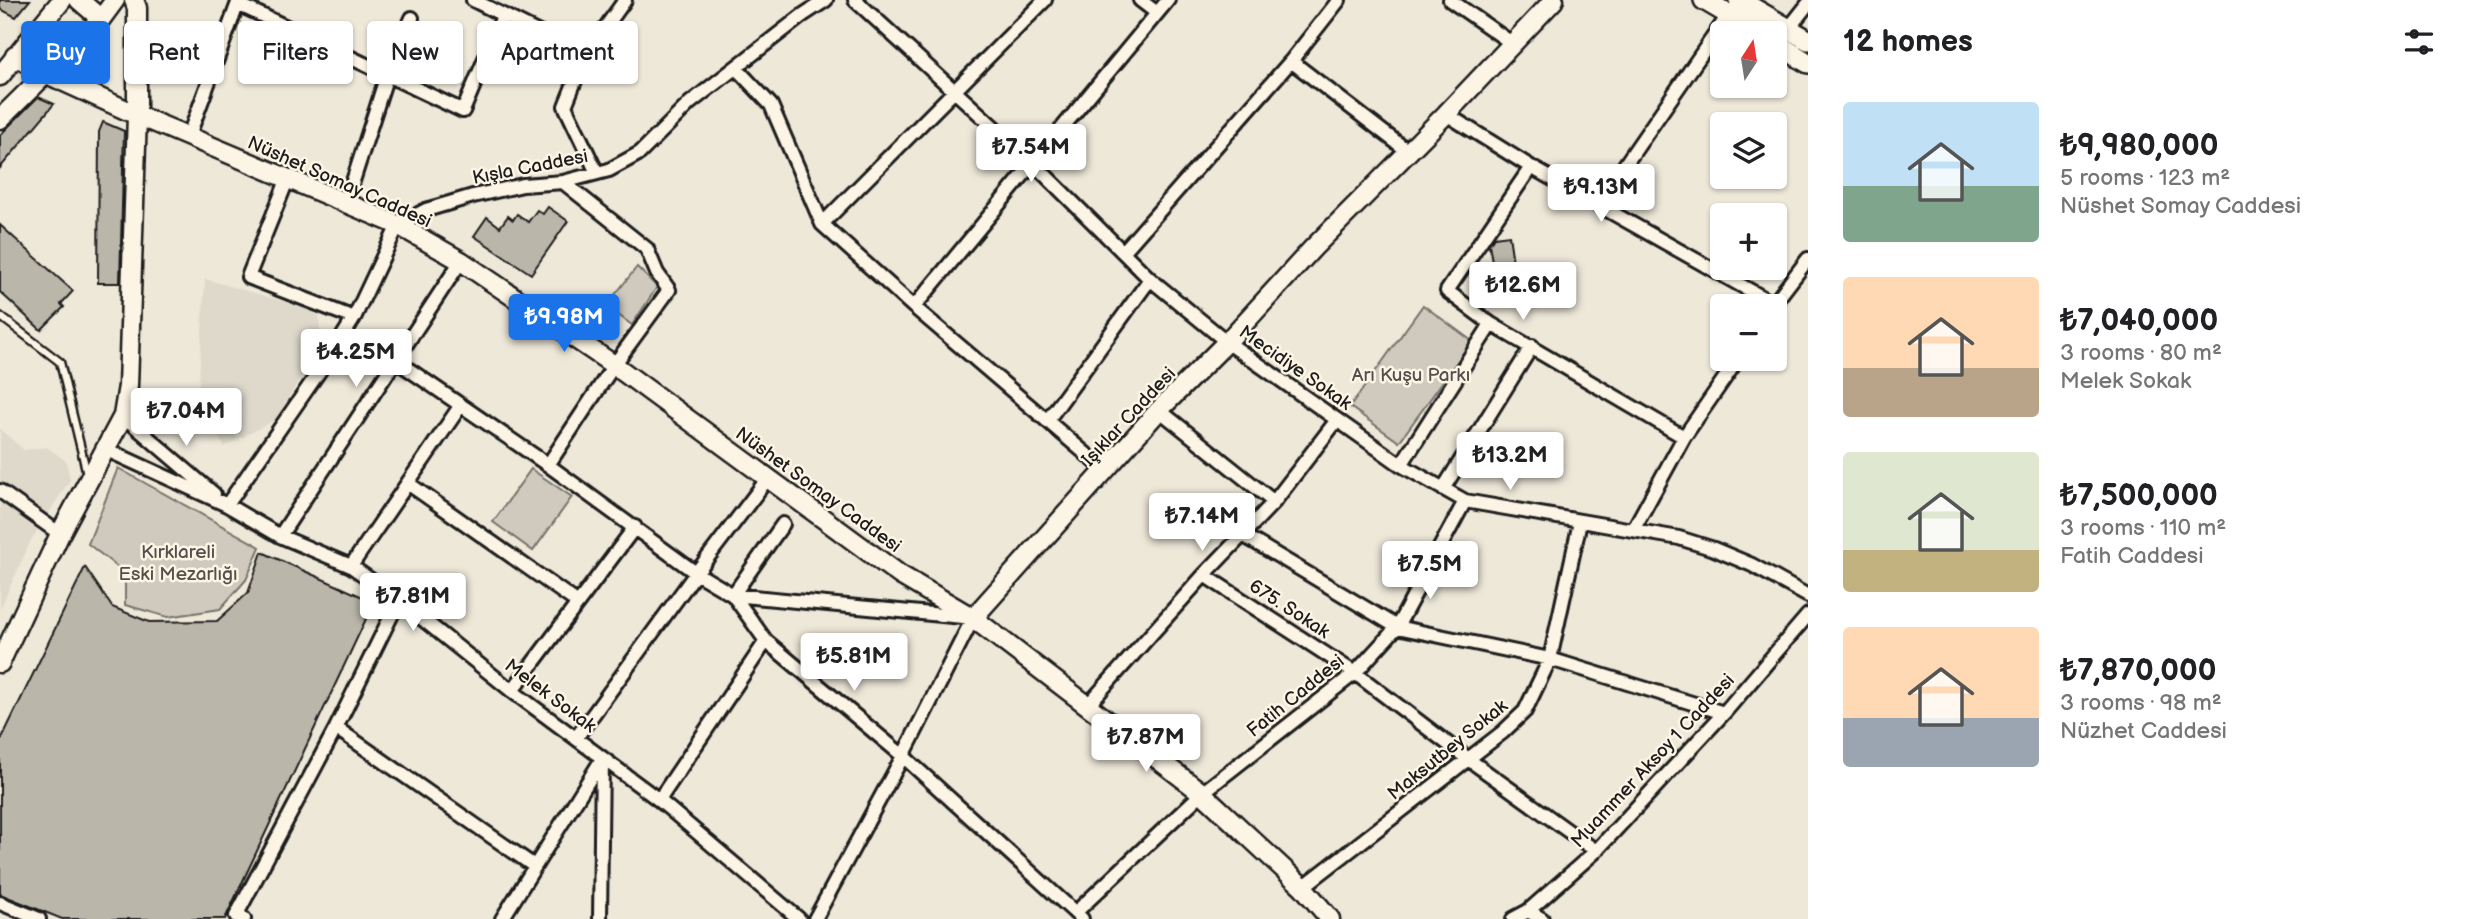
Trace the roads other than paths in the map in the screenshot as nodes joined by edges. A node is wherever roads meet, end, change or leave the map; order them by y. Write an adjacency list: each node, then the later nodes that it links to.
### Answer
1 (62, 0): 31 (street)
2 (79, 0): 22 (street)
3 (115, 0): 22 (street)
4 (134, 0): 45 (street)
5 (473, 0): 20 (street)
6 (625, 0): 25 (street)
7 (826, 0): 36 (street, Kışla Caddesi)
8 (855, 0): 43 (street, Mecidiye Sokak)
9 (1045, 0): 43 (street)
10 (1140, 0): 19 (street)
11 (1168, 0): 19 (street)
12 (1339, 0): 33 (street)
13 (1450, 0): 29 (street)
14 (1553, 0): 29 (street, Işıklar Caddesi)
15 (1704, 0): 18 (main road)
16 (239, 2): 35 (street); 47 (street)
17 (1808, 4): 27 (street)
18 (1734, 7): 26 (main road); 27 (main road); 55 (street)
19 (1157, 13): 49 (street)
20 (503, 16): 24 (street); 41 (street)
21 (412, 18): 23 (street)
22 (101, 19)
23 (411, 21)
24 (514, 21)
25 (610, 21)
26 (1748, 21)
27 (1789, 28): 28 (main road)
28 (1808, 40)
29 (1513, 44): 44 (street, Işıklar Caddesi)
30 (1787, 50): 34 (main road)
31 (15, 56): 32 (street, Nüshet Somay Caddesi); 37 (street)
32 (21, 59)
33 (1291, 61): 48 (street); 58 (street)
34 (1808, 63)
35 (367, 65)
36 (736, 68): 51 (street, Kışla Caddesi); 56 (street)
37 (0, 76)
38 (37, 84): 46 (street)
39 (69, 84): 45 (street, Nüshet Somay Caddesi)
40 (384, 84): 54 (street)
41 (406, 84)
42 (574, 84): 51 (street)
43 (956, 90): 49 (street, Mecidiye Sokak); 56 (street)
44 (1446, 114): 48 (street, Işıklar Caddesi); 50 (street)
45 (137, 115): 47 (street, Nüshet Somay Caddesi); 75 (street)
46 (0, 120)
47 (188, 138): 52 (street, Nüshet Somay Caddesi)
48 (1409, 152): 68 (street, Işıklar Caddesi)
49 (1033, 163): 58 (street, Mecidiye Sokak); 64 (street)
50 (1531, 167): 55 (street); 67 (street)
51 (597, 173): 53 (street, Kışla Caddesi)
52 (288, 178): 54 (street, Nüshet Somay Caddesi); 66 (street)
53 (563, 182): 57 (street, Kışla Caddesi); 71 (street)
54 (346, 203): 57 (street, Nüshet Somay Caddesi)
55 (1598, 204): 62 (street)
56 (822, 224): 64 (street)
57 (398, 225): 60 (street, Nüshet Somay Caddesi); 66 (street)
58 (1123, 252): 61 (street, Mecidiye Sokak)
59 (1808, 259): 63 (street)
60 (461, 261): 70 (street); 71 (street, Nüshet Somay Caddesi)
61 (1150, 279): 68 (street, Mecidiye Sokak); 77 (street)
62 (1754, 294)
63 (1781, 294)
64 (914, 307): 77 (street)
65 (0, 316): 84 (lane)
66 (354, 318): 90 (street)
67 (1491, 324): 69 (street); 81 (street)
68 (1227, 342): 74 (street, Işıklar Caddesi); 76 (street, Mecidiye Sokak)
69 (1532, 346): 78 (street); 86 (street)
70 (395, 360): 73 (street); 97 (street)
71 (614, 365): 80 (street); 83 (street, Nüshet Somay Caddesi)
72 (1730, 371): 78 (street)
73 (461, 405): 80 (street); 85 (street)
74 (1160, 410): 82 (street, Işıklar Caddesi); 89 (street)
75 (122, 416): 79 (street); 90 (street, Melek Sokak)
76 (1338, 420): 81 (street, Mecidiye Sokak); 89 (street)
77 (1047, 421): 82 (street)
78 (1684, 437): 94 (street)
79 (105, 449): 84 (street); 90 (street, Melek Sokak)
80 (548, 465): 93 (street)
81 (1401, 465): 86 (street, Mecidiye Sokak)
82 (1105, 471): 106 (street, Işıklar Caddesi)
83 (768, 478): 99 (street); 106 (street, Nüshet Somay Caddesi)
84 (89, 481): 95 (street)
85 (409, 484): 98 (street); 104 (street)
86 (1443, 489): 88 (street, Mecidiye Sokak)
87 (0, 491): 95 (street)
88 (1465, 501): 91 (street, Mecidiye Sokak); 107 (street, Fatih Caddesi)
89 (1273, 502): 96 (street)
90 (227, 505): 97 (street, Melek Sokak)
91 (1580, 522): 94 (street, Mecidiye Sokak); 110 (street, Maksutbey Sokak)
92 (783, 524): 101 (street)
93 (635, 527): 99 (street); 104 (street)
94 (1633, 530): 102 (street, Mecidiye Sokak)
95 (60, 534): 109 (street)
96 (1243, 535): 100 (street); 107 (street)
97 (280, 536): 98 (street, Melek Sokak)
98 (351, 566): 103 (street, Melek Sokak)
99 (696, 573): 101 (street); 116 (street)
100 (1204, 575): 111 (street, 675. Sokak); 113 (street)
101 (733, 595): 106 (street); 108 (street)
102 (1808, 596)
103 (399, 600): 112 (street, Melek Sokak); 115 (street)
104 (578, 603): 112 (street)
105 (1808, 615): 114 (street, Muammer Aksoy 1 Caddesi)
106 (973, 618): 113 (street, Nüshet Somay Caddesi); 117 (street, Işıklar Caddesi)
107 (1397, 627): 110 (street); 111 (street, Fatih Caddesi)
108 (765, 641): 117 (street); 121 (street)
109 (1, 659)
110 (1550, 660): 114 (street); 119 (street, Maksutbey Sokak)
111 (1355, 673): 119 (street, 675. Sokak); 120 (street, Fatih Caddesi)
112 (512, 691): 116 (street, Melek Sokak)
113 (1088, 705): 120 (street, Nüshet Somay Caddesi)
114 (1724, 713): 122 (street, Muammer Aksoy 1 Caddesi)
115 (336, 728): 123 (street); 128 (street)
116 (576, 738): 118 (street, Melek Sokak)
117 (903, 755): 127 (street); 133 (street, Işıklar Caddesi)
118 (602, 759): 121 (street, Melek Sokak); 123 (street); 131 (street)
119 (1468, 760): 122 (street, 675. Sokak); 124 (street, Maksutbey Sokak)
120 (1202, 793): 124 (street, Nüshet Somay Caddesi); 127 (street, Fatih Caddesi)
121 (659, 800): 132 (street, Melek Sokak)
122 (1596, 851): 126 (street, Muammer Aksoy 1 Caddesi)
123 (534, 866): 130 (street)
124 (1303, 887): 134 (street, Nüshet Somay Caddesi)
125 (0, 903): 129 (street)
126 (1528, 911): 135 (street, Muammer Aksoy 1 Caddesi); 136 (street)
127 (1078, 916)
128 (238, 918)
129 (39, 919)
130 (502, 919)
131 (600, 919)
132 (799, 919)
133 (814, 919)
134 (1330, 919)
135 (1513, 919)
136 (1542, 919)

